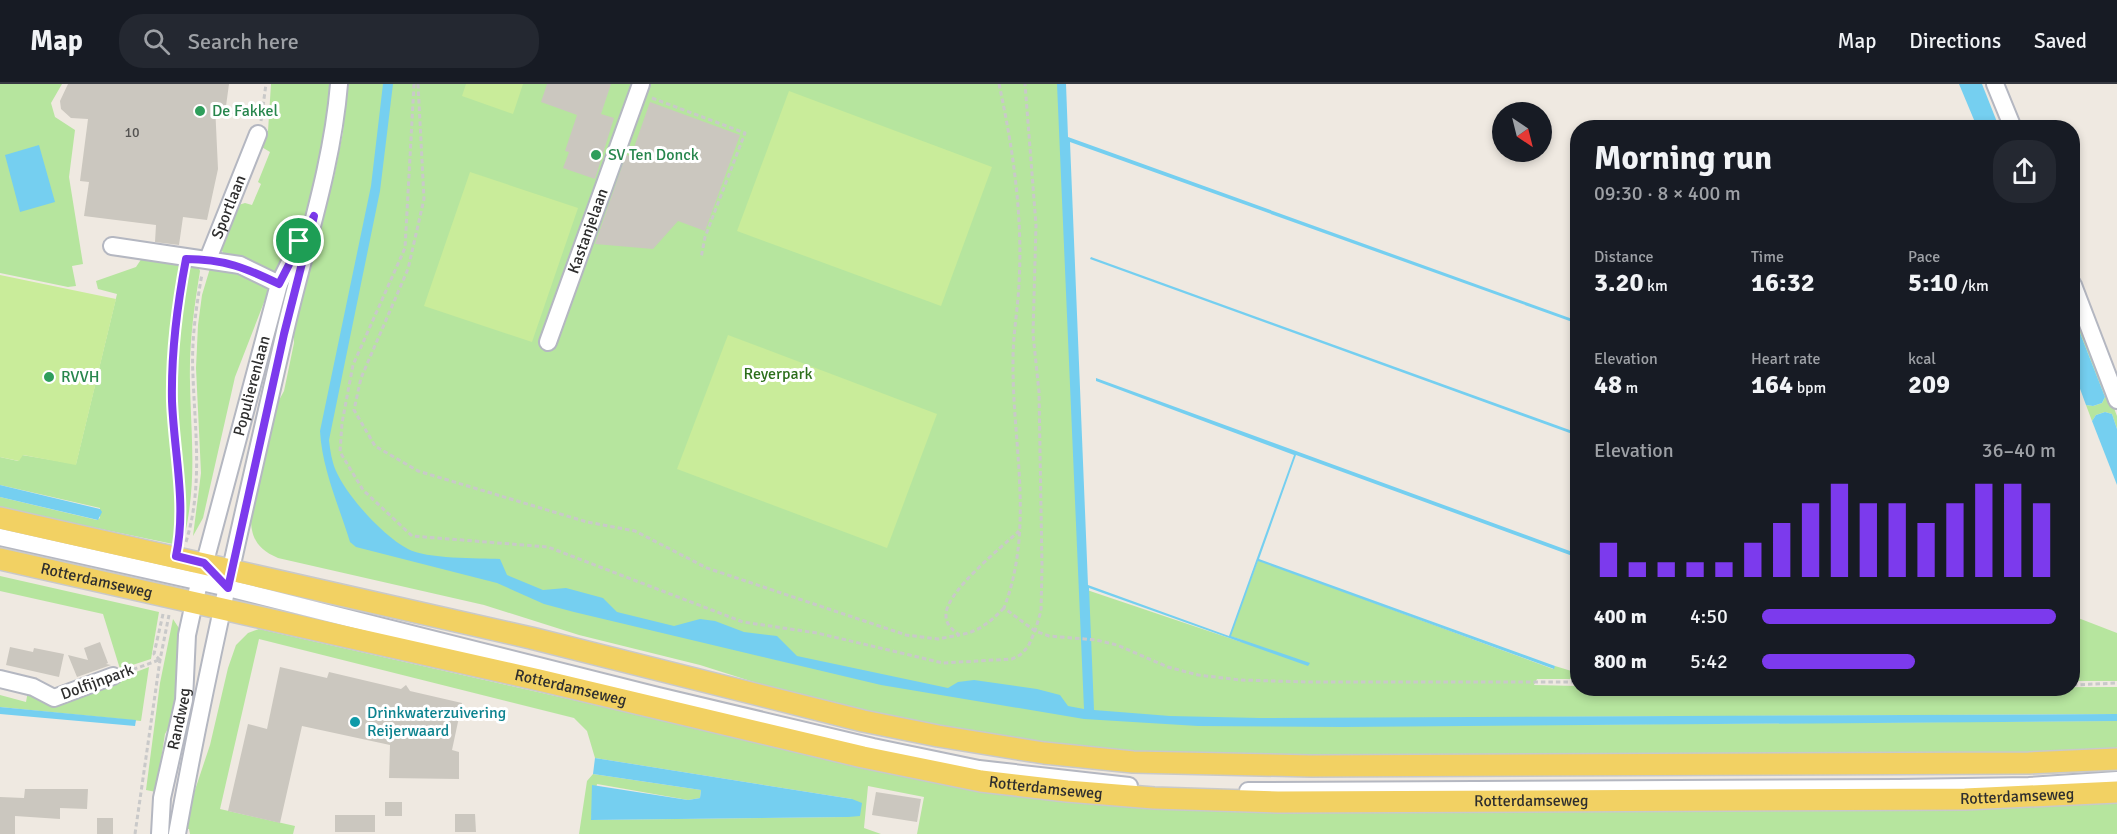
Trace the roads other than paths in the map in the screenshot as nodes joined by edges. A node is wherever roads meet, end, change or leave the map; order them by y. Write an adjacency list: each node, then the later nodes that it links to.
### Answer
1 (339, 84): 6 (street, Populierenlaan)
2 (1995, 84): 4 (street)
3 (639, 88): 11 (street, Kastanjelaan)
4 (2010, 120)
5 (258, 134): 8 (street, Sportlaan)
6 (314, 216): 9 (street, Populierenlaan); 17 (street, Populierenlaan)
7 (112, 246): 8 (street)
8 (208, 259): 9 (street, Sportlaan)
9 (279, 284): 16 (street, Populierenlaan)
10 (2080, 303): 12 (street)
11 (548, 342)
12 (2117, 400)
13 (0, 518): 16 (main road, Rotterdamseweg)
14 (0, 537): 16 (street, Rotterdamseweg)
15 (0, 559): 18 (main road, Rotterdamseweg)
16 (202, 572): 17 (main road, Rotterdamseweg); 18 (street, Populierenlaan)
17 (230, 579): 19 (street, Populierenlaan); 22 (main road, Rotterdamseweg); 23 (street, Rotterdamseweg)
18 (194, 603): 19 (main road, Rotterdamseweg); 25 (street, Randweg)
19 (222, 609): 24 (main road, Rotterdamseweg); 26 (street, Randweg)
20 (113, 676): 21 (street, Dolfijnpark)
21 (0, 679)
22 (2117, 759)
23 (2117, 780)
24 (2117, 792)
25 (160, 834)
26 (177, 834)

